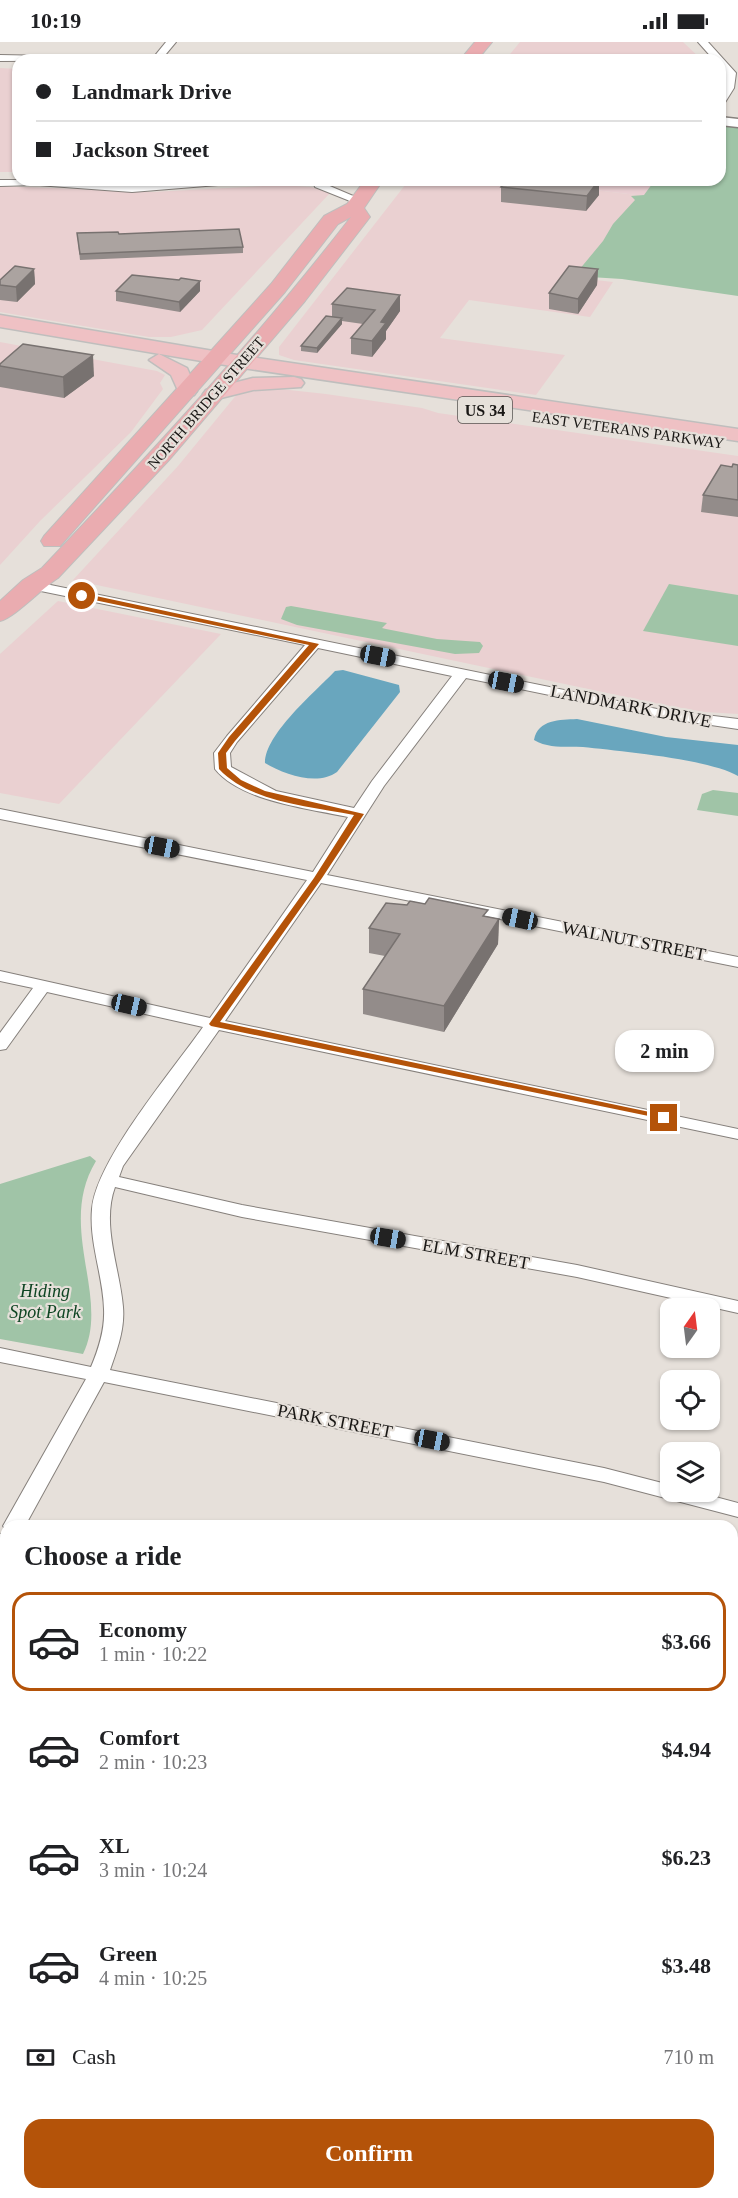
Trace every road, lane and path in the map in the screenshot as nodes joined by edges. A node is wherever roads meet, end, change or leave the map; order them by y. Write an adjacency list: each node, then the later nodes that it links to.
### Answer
1 (171, 42): 4 (street)
2 (484, 42): 5 (highway)
3 (703, 42): 6 (street)
4 (161, 54)
5 (473, 54)
6 (714, 54)
7 (726, 67): 8 (street)
8 (726, 93)
9 (91, 186): 10 (street)
10 (160, 186)
11 (321, 186): 13 (street)
12 (370, 186): 13 (highway, NORTH BRIDGE STREET)
13 (356, 205): 16 (highway, NORTH BRIDGE STREET); 17 (highway, NORTH BRIDGE STREET)
14 (0, 321): 18 (main road, US 34)
15 (0, 333): 18 (main road, US 34)
16 (236, 336): 18 (main road); 19 (highway, NORTH BRIDGE STREET)
17 (261, 340): 20 (highway, NORTH BRIDGE STREET); 21 (main road)
18 (159, 354): 19 (main road, US 34); 22 (main road)
19 (212, 363): 20 (main road, US 34); 22 (highway, NORTH BRIDGE STREET)
20 (238, 367): 21 (main road, EAST VETERANS PARKWAY / US 34); 23 (highway, NORTH BRIDGE STREET)
21 (302, 377): 23 (main road); 24 (main road, EAST VETERANS PARKWAY / US 34); 25 (main road, EAST VETERANS PARKWAY / US 34)
22 (187, 391): 26 (highway, NORTH BRIDGE STREET)
23 (213, 394): 26 (highway, NORTH BRIDGE STREET)
24 (738, 435)
25 (738, 445)
26 (31, 585): 27 (highway, NORTH BRIDGE STREET); 28 (street, LANDMARK DRIVE)
27 (0, 614)
28 (315, 644): 29 (street, LANDMARK DRIVE); 32 (street)
29 (462, 673): 30 (street, LANDMARK DRIVE); 32 (street)
30 (738, 724)
31 (0, 814): 33 (street, WALNUT STREET)
32 (359, 814): 33 (street)
33 (318, 878): 34 (street, WALNUT STREET); 37 (street)
34 (738, 962)
35 (0, 976): 36 (street)
36 (43, 986): 37 (street); 38 (street)
37 (214, 1024): 39 (street); 40 (street)
38 (0, 1045)
39 (738, 1134)
40 (108, 1180): 41 (street, ELM STREET); 43 (street)
41 (738, 1307)
42 (0, 1356): 43 (street, PARK STREET)
43 (99, 1373): 44 (street, PARK STREET); 45 (street)
44 (738, 1510)
45 (17, 1520)

